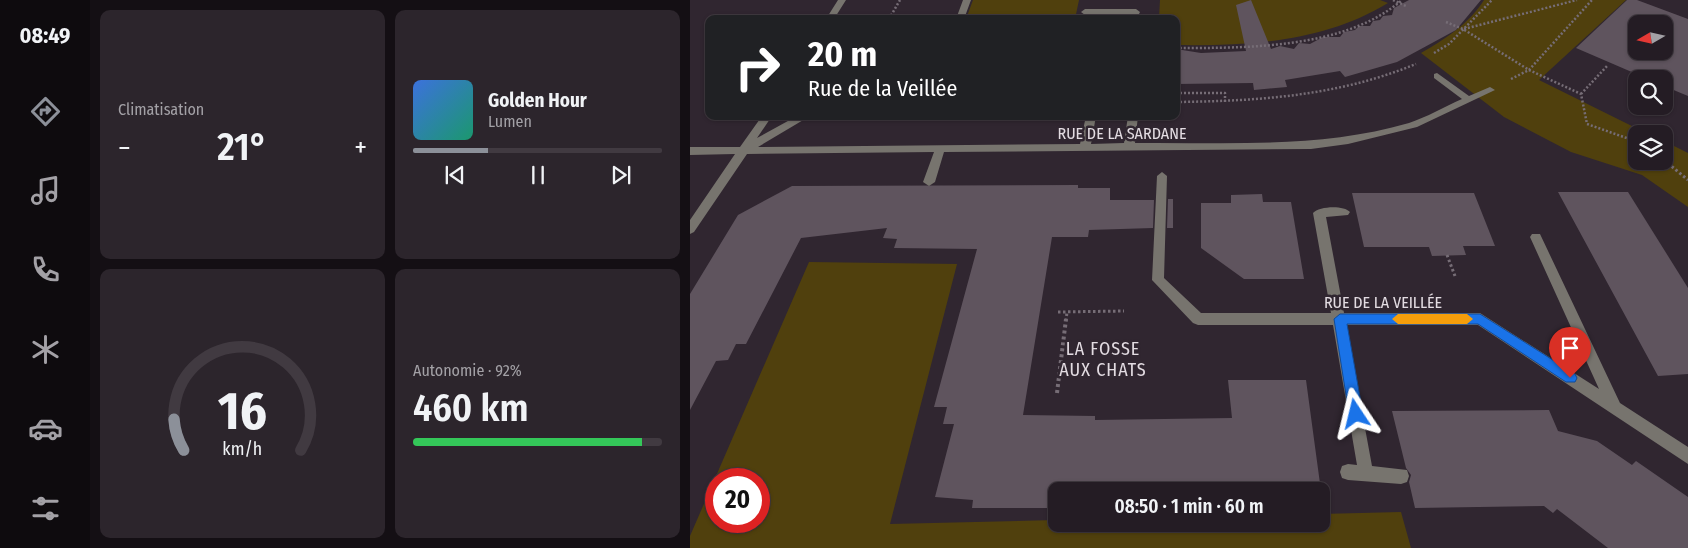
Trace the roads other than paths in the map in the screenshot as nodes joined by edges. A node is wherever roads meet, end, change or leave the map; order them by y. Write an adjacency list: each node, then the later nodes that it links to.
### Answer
1 (842, 0): 5 (street)
2 (967, 0): 6 (street)
3 (1088, 0): 7 (street)
4 (1136, 12): 8 (street)
5 (833, 15)
6 (961, 15)
7 (1085, 15)
8 (1098, 15)
9 (1437, 76): 11 (street)
10 (1490, 90): 11 (street, RUE DE LA SARDANE)
11 (1469, 100): 16 (street, RUE DE LA SARDANE)
12 (764, 120): 19 (street)
13 (798, 120): 19 (street)
14 (1090, 120): 17 (street)
15 (1132, 120): 16 (street)
16 (1129, 147): 17 (street, RUE DE LA SARDANE)
17 (1085, 148): 18 (street, RUE DE LA SARDANE)
18 (940, 149): 19 (street, RUE DE LA SARDANE); 22 (street)
19 (744, 150): 20 (street, RUE DE LA SARDANE); 24 (street)
20 (690, 151)
21 (1162, 176): 26 (street, RUE DE LA VEILLÉE)
22 (929, 182)
23 (1344, 212): 26 (street)
24 (690, 229)
25 (1536, 237): 27 (street)
26 (1340, 319): 27 (street, RUE DE LA VEILLÉE); 30 (street)
27 (1615, 408): 28 (street, RUE DE LA VEILLÉE)
28 (1688, 456)
29 (1348, 472): 30 (street)
30 (1366, 473): 31 (street)
31 (1401, 476)

